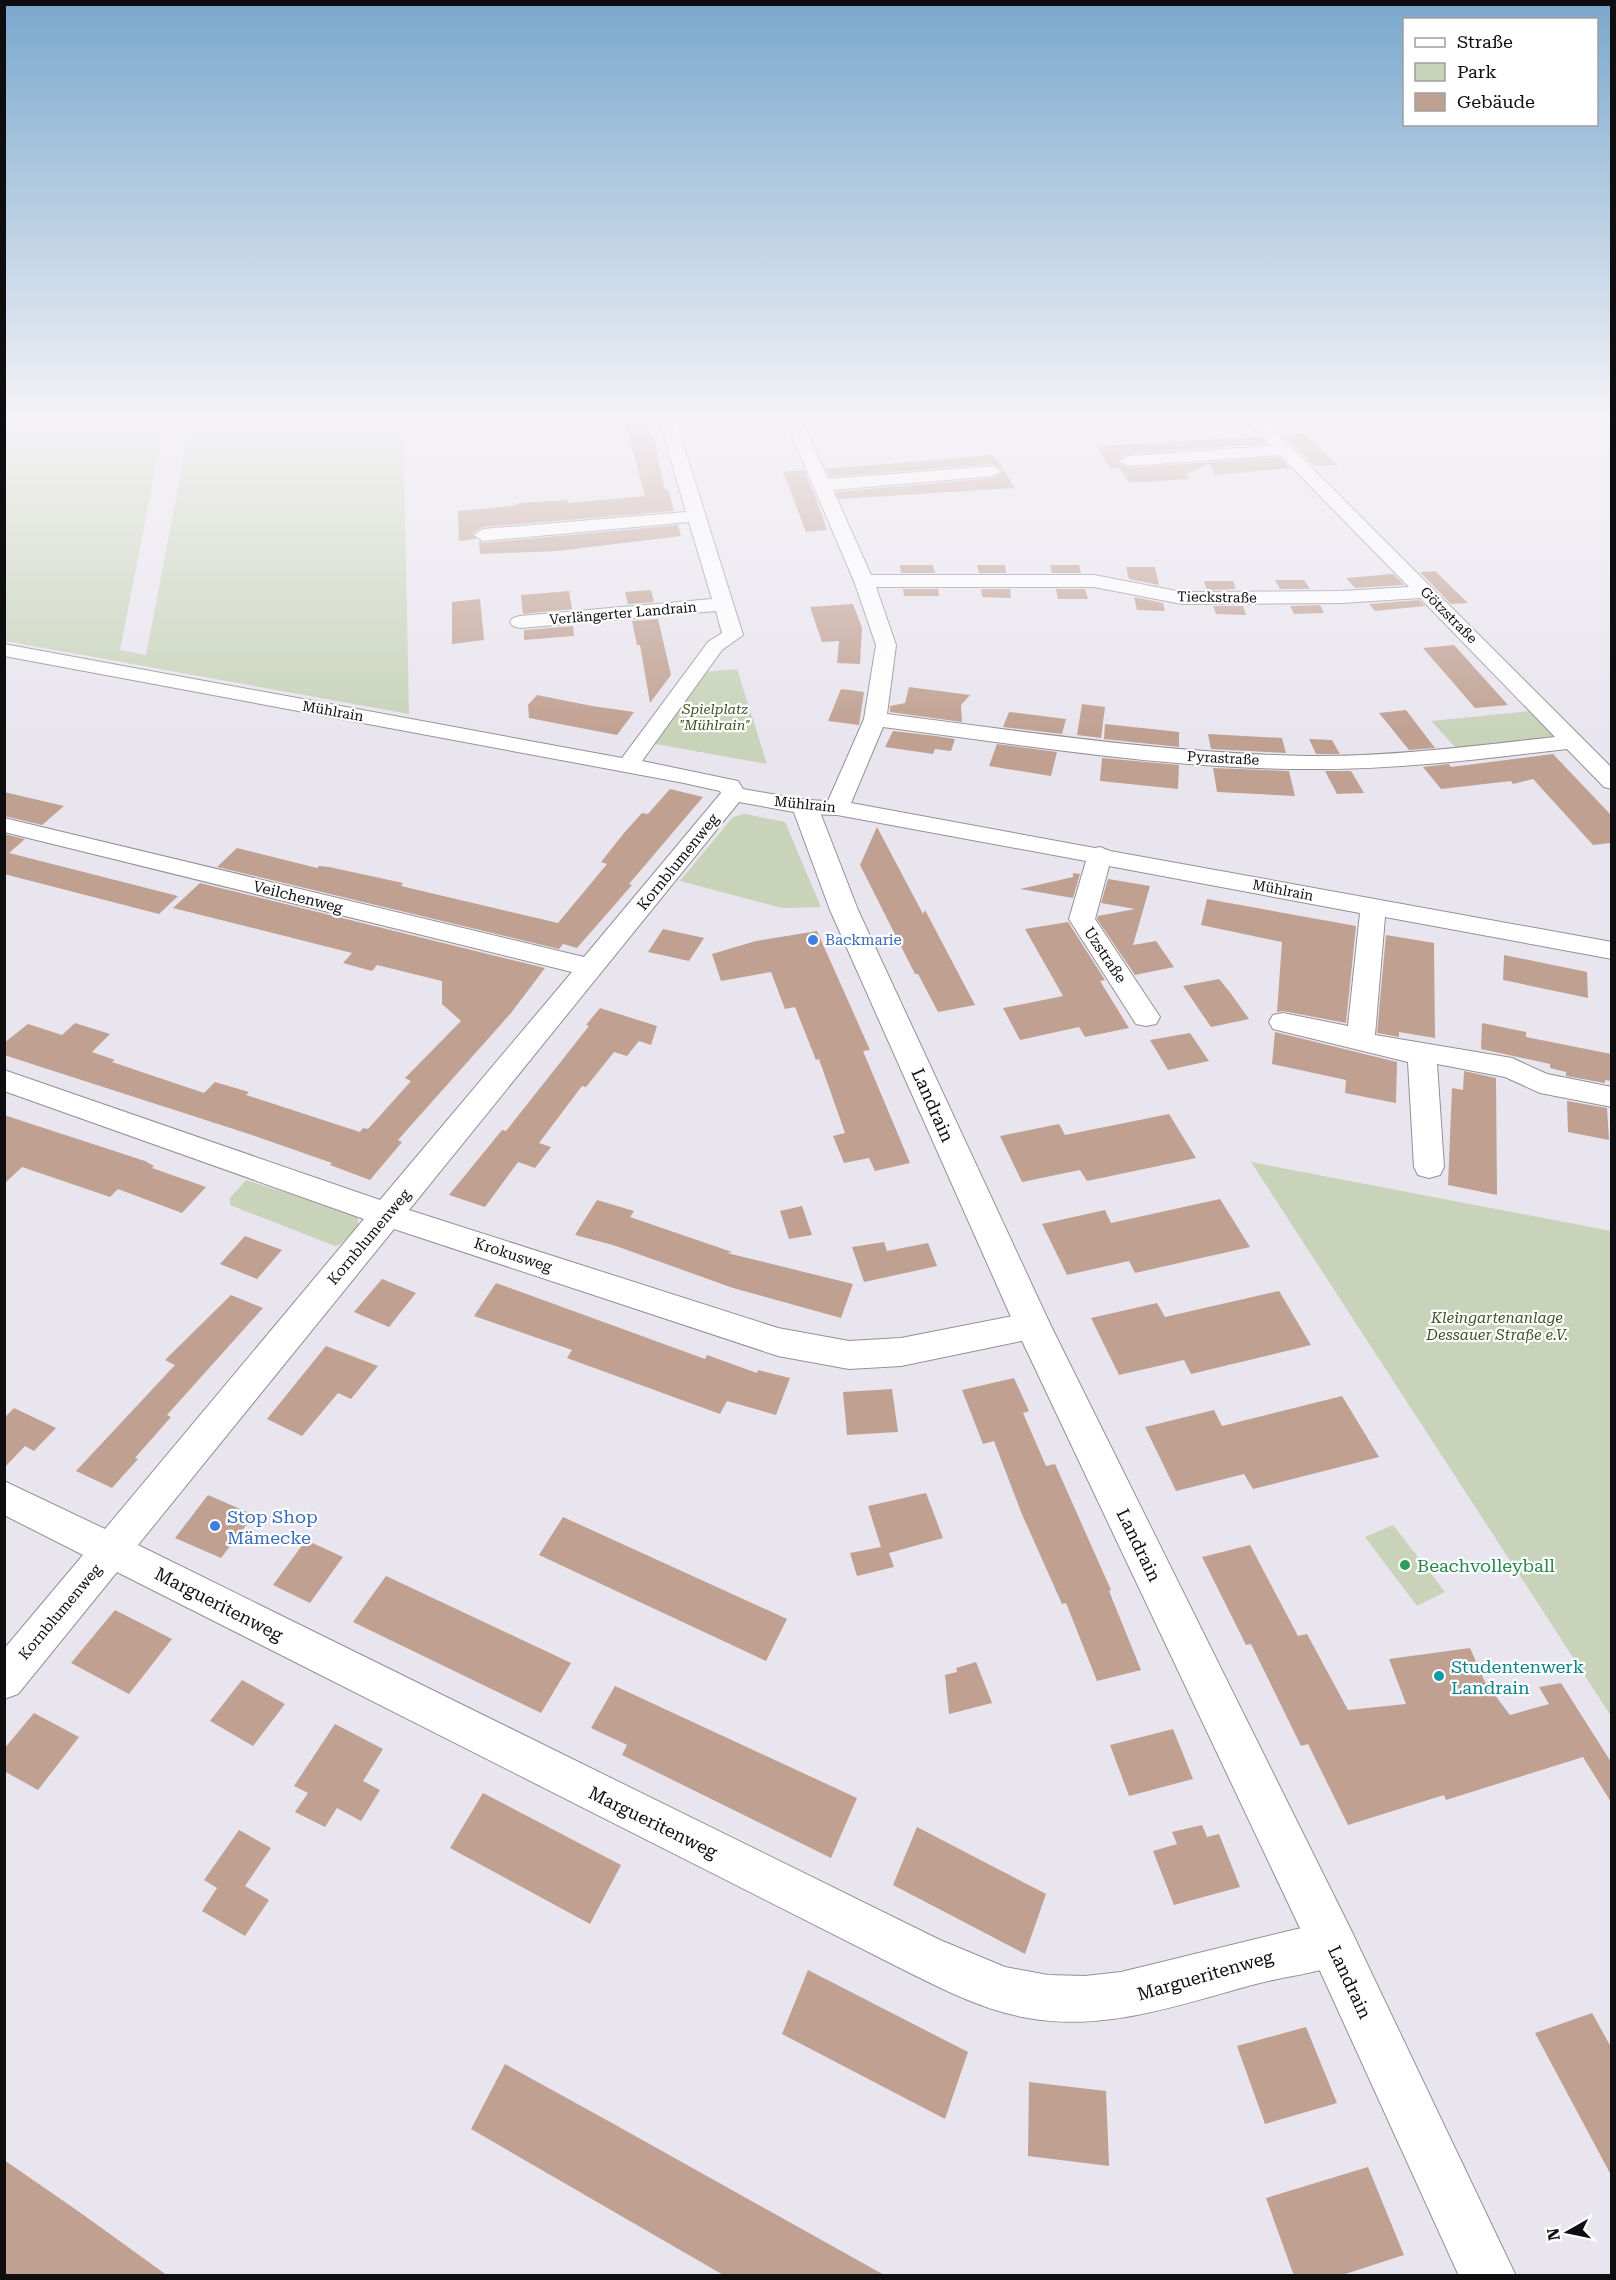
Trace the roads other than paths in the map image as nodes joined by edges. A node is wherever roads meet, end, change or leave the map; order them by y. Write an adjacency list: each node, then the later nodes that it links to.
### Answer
1 (637, 521): 5 (street)
2 (700, 521): 8 (street)
3 (838, 521): 6 (street)
4 (1356, 521): 7 (street, Götzstraße)
5 (483, 535)
6 (864, 582): 7 (street, Tieckstraße); 11 (street)
7 (1427, 592): 12 (street, Götzstraße)
8 (725, 604): 9 (street, Verlängerter Landrain); 13 (street)
9 (520, 622)
10 (4, 650): 13 (street, Mühlrain)
11 (875, 719): 12 (street, Pyrastraße); 16 (street)
12 (1573, 742): 14 (street, Götzstraße)
13 (628, 765): 15 (street, Mühlrain)
14 (1611, 782)
15 (734, 794): 16 (street, Mühlrain); 21 (street, Kornblumenweg)
16 (821, 807): 18 (street, Mühlrain); 30 (street, Landrain)
17 (4, 825): 21 (street, Veilchenweg)
18 (1100, 854): 19 (street, Mühlrain); 22 (street, Uzstraße)
19 (1373, 907): 20 (street, Mühlrain); 24 (street)
20 (1611, 951)
21 (592, 968): 29 (street, Kornblumenweg)
22 (1146, 1017)
23 (1283, 1022): 24 (street)
24 (1360, 1042): 25 (street)
25 (1422, 1055): 27 (street); 28 (street)
26 (4, 1080): 29 (street, Krokusweg)
27 (1611, 1097)
28 (1429, 1167)
29 (387, 1215): 30 (street, Krokusweg); 32 (street, Kornblumenweg)
30 (1033, 1326): 34 (street, Landrain)
31 (4, 1497): 32 (street, Margueritenweg)
32 (112, 1551): 33 (street, Kornblumenweg); 34 (street, Margueritenweg)
33 (4, 1680)
34 (1333, 1945): 35 (street, Landrain)
35 (1488, 2276)

